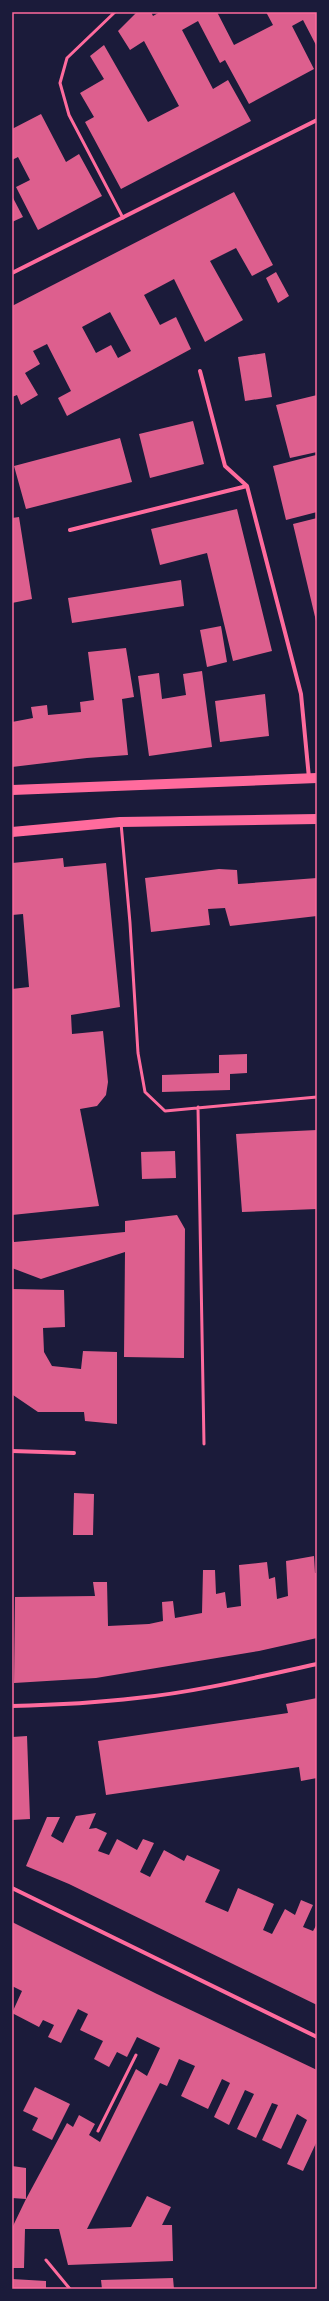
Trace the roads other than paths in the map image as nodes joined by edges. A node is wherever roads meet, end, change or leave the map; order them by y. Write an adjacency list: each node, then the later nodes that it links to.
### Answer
1 (115, 12): 3 (lane)
2 (317, 120): 3 (street)
3 (123, 218): 4 (street)
4 (12, 273)
5 (200, 371): 6 (street)
6 (247, 486): 7 (street); 8 (street)
7 (70, 530)
8 (313, 778): 9 (main road)
9 (12, 790)
10 (317, 819): 11 (main road)
11 (120, 822): 12 (main road); 14 (lane)
12 (12, 832)
13 (317, 1097): 14 (lane)
14 (198, 1108): 15 (lane)
15 (204, 1444)
16 (12, 1451): 17 (street)
17 (74, 1453)
18 (317, 1664): 19 (street)
19 (12, 1706)
20 (12, 1888): 21 (street)
21 (317, 2037)
22 (136, 2055): 23 (lane)
23 (98, 2131)
24 (46, 2260): 25 (lane)
25 (70, 2289)

